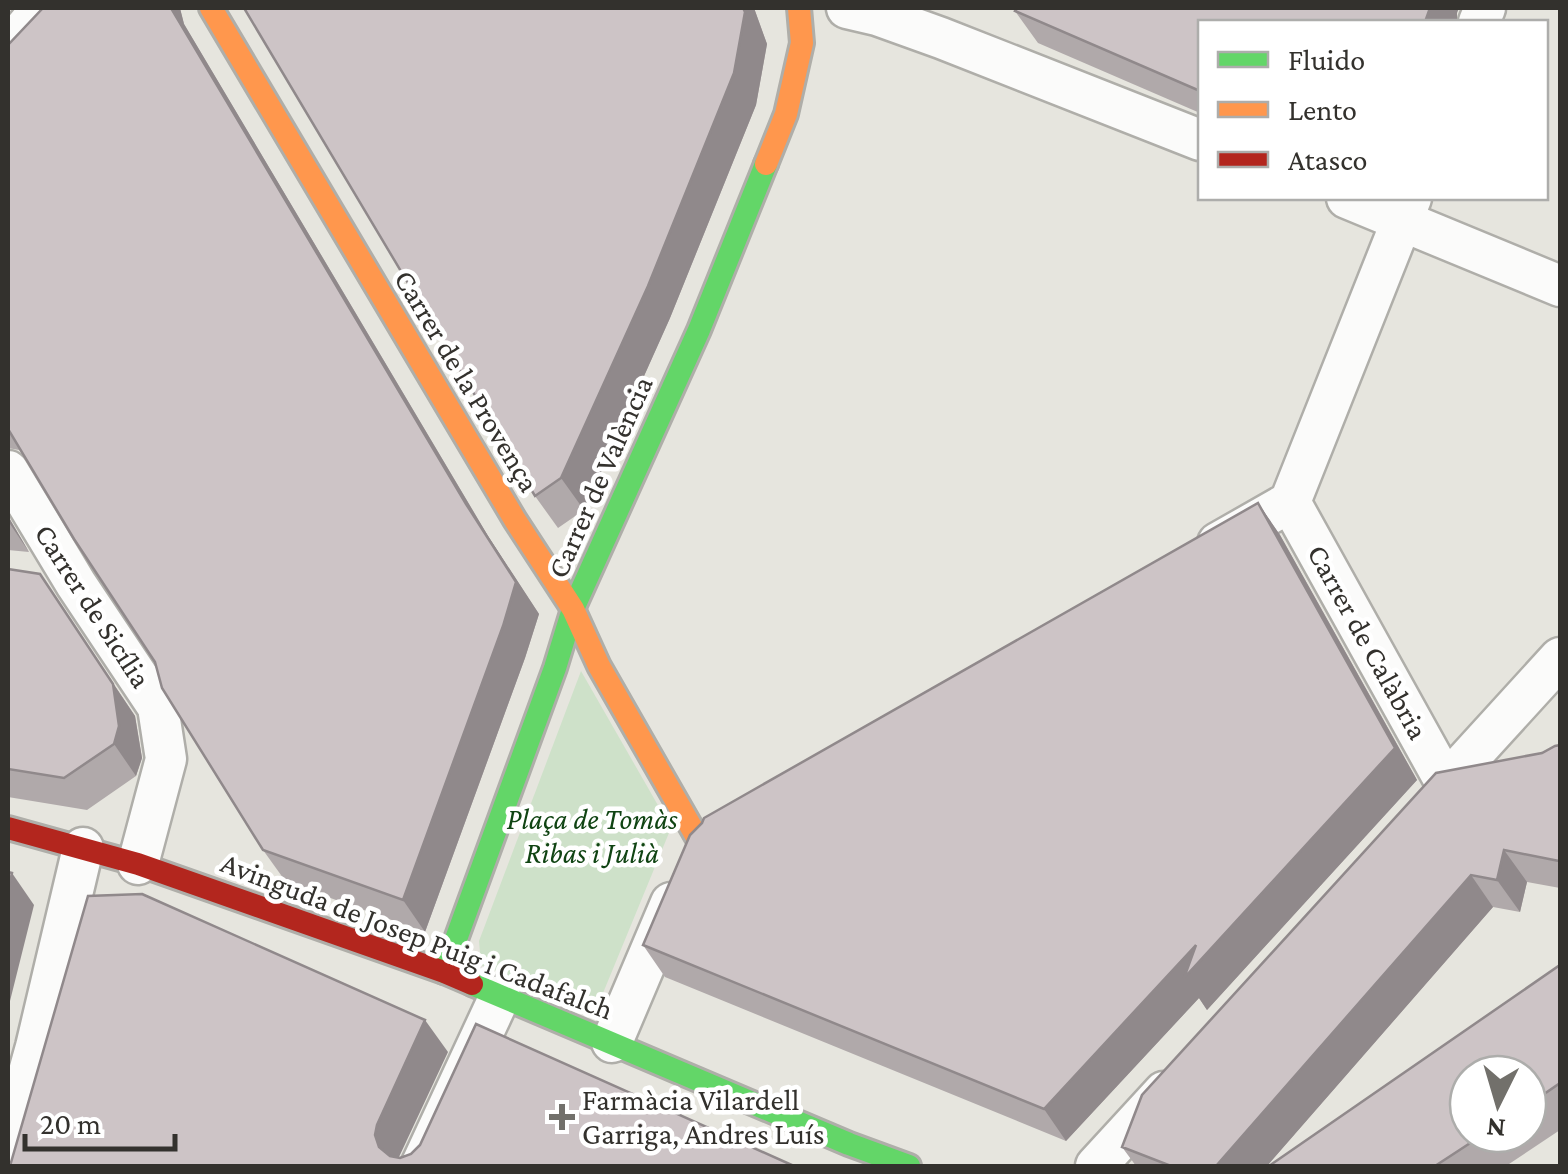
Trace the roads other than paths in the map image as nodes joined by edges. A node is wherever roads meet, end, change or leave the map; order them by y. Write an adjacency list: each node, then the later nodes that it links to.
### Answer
1 (42, 8): 5 (street)
2 (211, 8): 15 (street, Carrer de la Provença)
3 (799, 8): 15 (street, Carrer de València)
4 (847, 8): 6 (street)
5 (8, 49)
6 (1198, 139)
7 (1357, 200): 8 (street)
8 (1406, 209): 9 (street); 11 (street)
9 (1560, 286)
10 (8, 470): 14 (street, Carrer de Sicília)
11 (1290, 502): 12 (street); 18 (street, Carrer de Calàbria)
12 (1186, 560)
13 (25, 576): 14 (street)
14 (76, 584): 23 (street, Carrer de Sicília)
15 (573, 610): 21 (street, Carrer de la Provença); 24 (street, Carrer de València)
16 (1560, 658): 18 (street)
17 (1503, 772): 18 (street)
18 (1446, 783): 19 (street)
19 (1419, 813)
20 (8, 828): 22 (street, Avinguda de Josep Puig i Cadafalch)
21 (710, 832): 26 (street)
22 (84, 848): 23 (street, Avinguda de Josep Puig i Cadafalch); 28 (street)
23 (138, 864): 24 (street, Avinguda de Josep Puig i Cadafalch)
24 (444, 972): 25 (street, Avinguda de Josep Puig i Cadafalch)
25 (500, 996): 26 (street, Avinguda de Josep Puig i Cadafalch); 29 (street)
26 (612, 1042): 30 (street, Avinguda de Josep Puig i Cadafalch)
27 (1190, 1063): 31 (street)
28 (8, 1147)
29 (421, 1166)
30 (909, 1166)
31 (1096, 1166)

